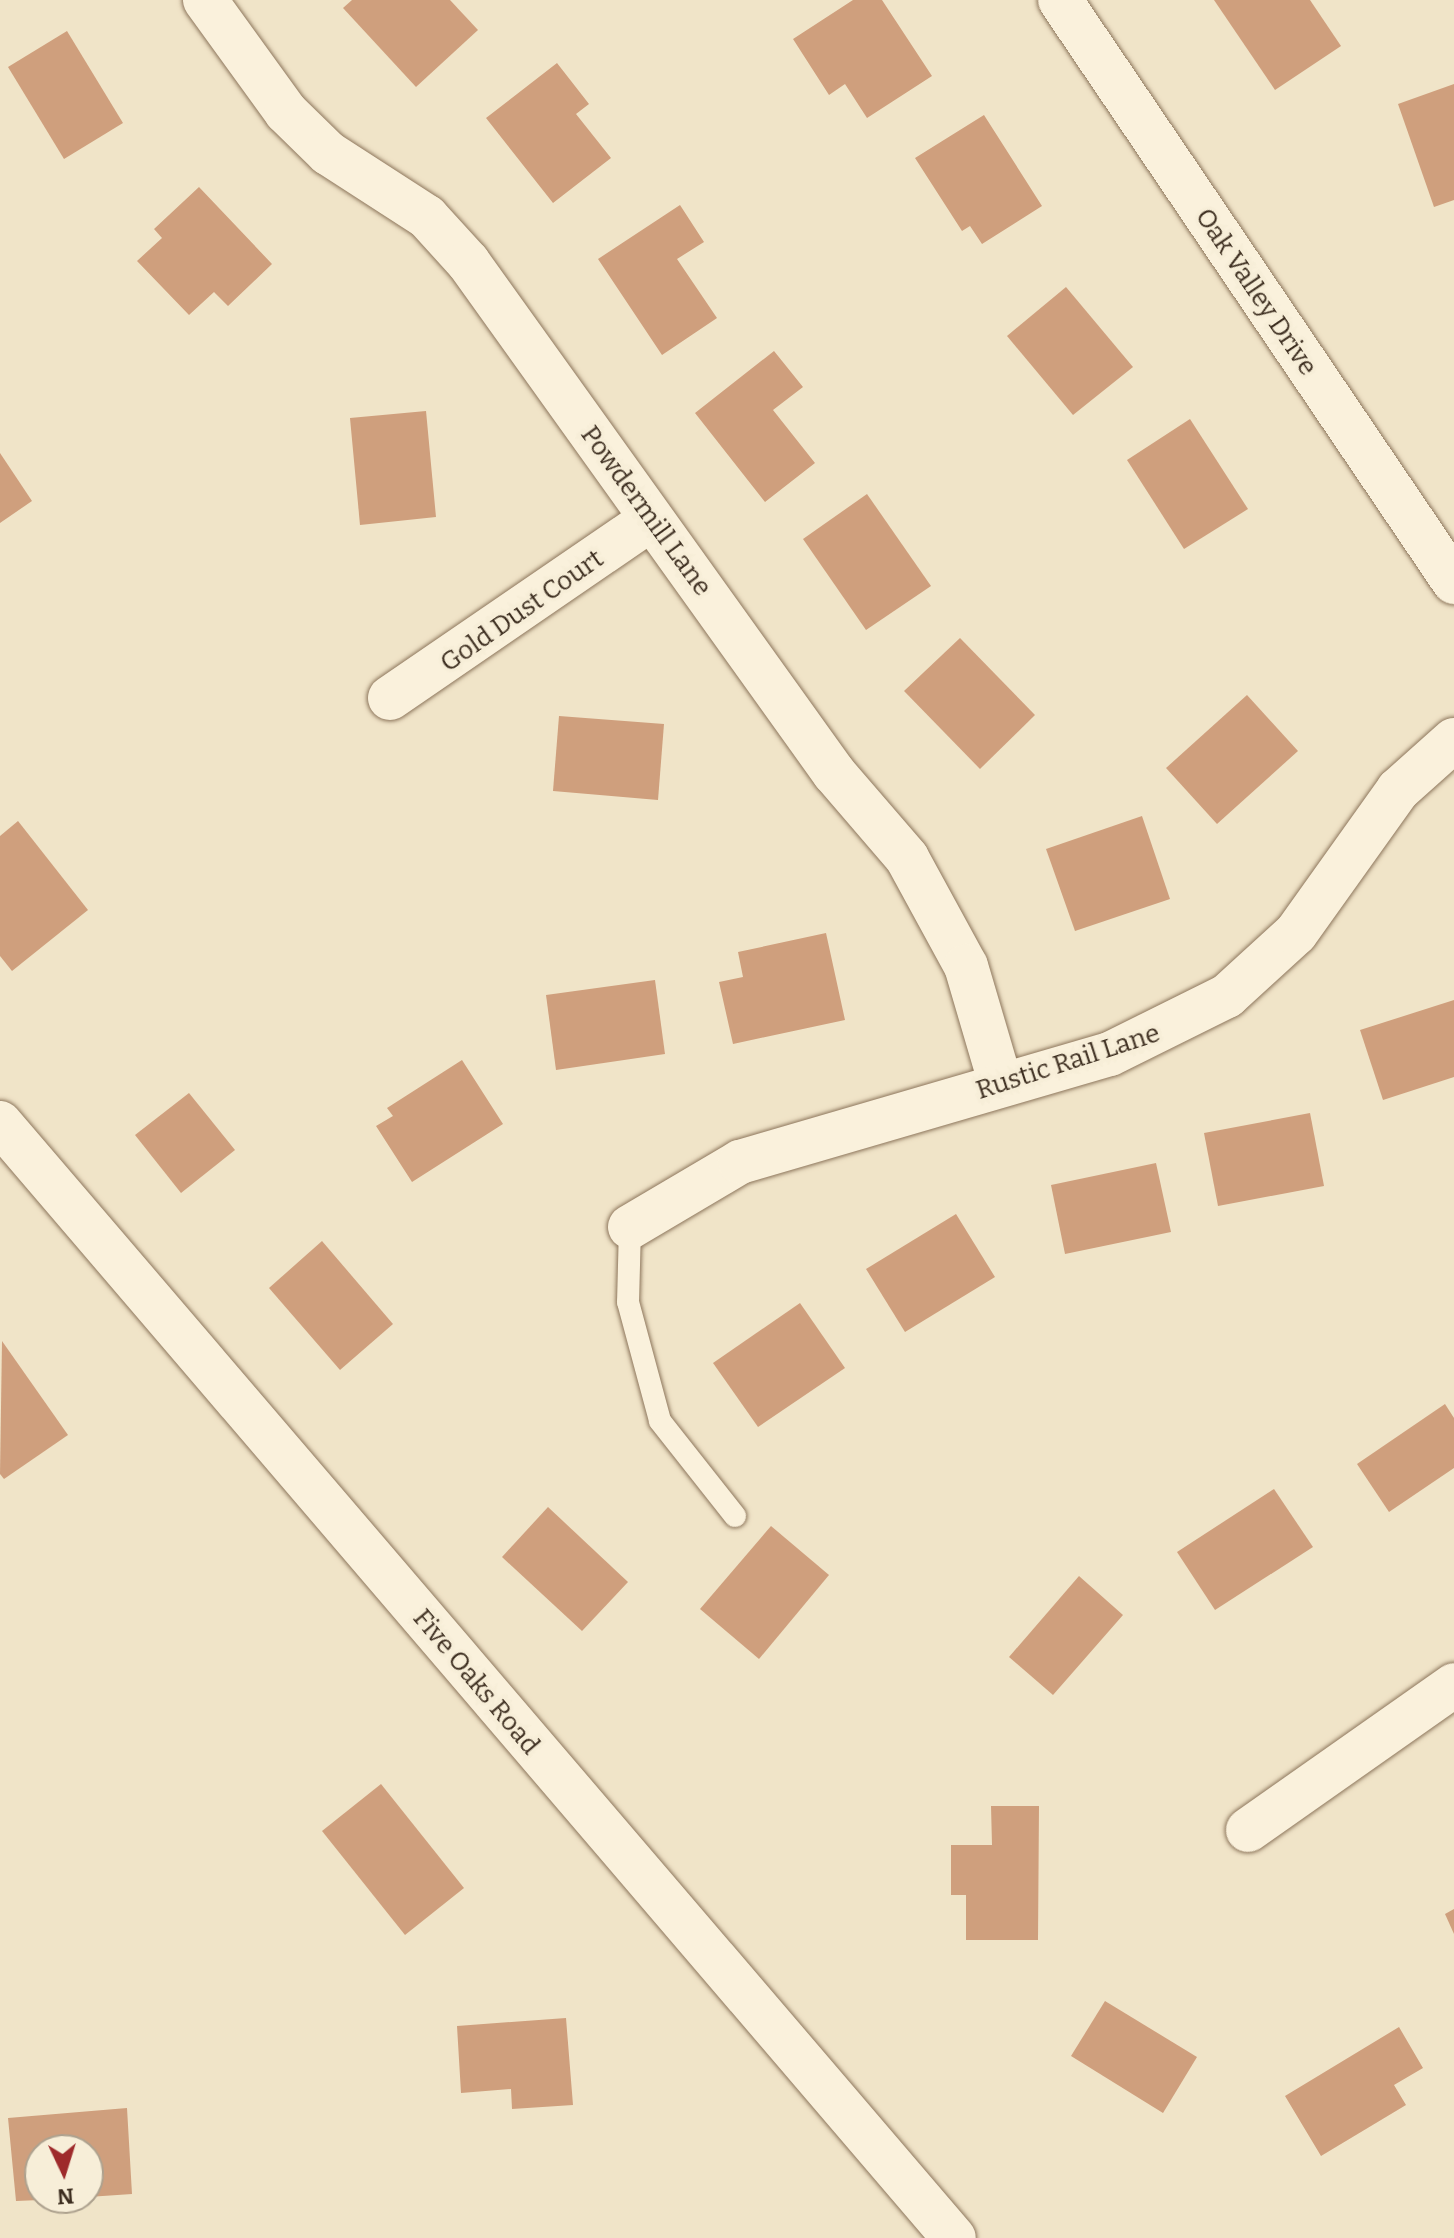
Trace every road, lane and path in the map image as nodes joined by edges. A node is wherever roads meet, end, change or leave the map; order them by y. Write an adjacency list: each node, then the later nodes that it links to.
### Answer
1 (205, 0): 3 (street, Powdermill Lane)
2 (1060, 0): 4 (street, Oak Valley Drive)
3 (651, 519): 5 (street, Gold Dust Court); 7 (street, Powdermill Lane)
4 (1454, 582)
5 (390, 698)
6 (1454, 740): 7 (street, Rustic Rail Lane)
7 (1001, 1085): 9 (street, Rustic Rail Lane)
8 (0, 1123): 13 (street, Five Oaks Road)
9 (630, 1227): 10 (lane)
10 (735, 1516)
11 (1454, 1685): 12 (street)
12 (1248, 1830)
13 (954, 2238)

